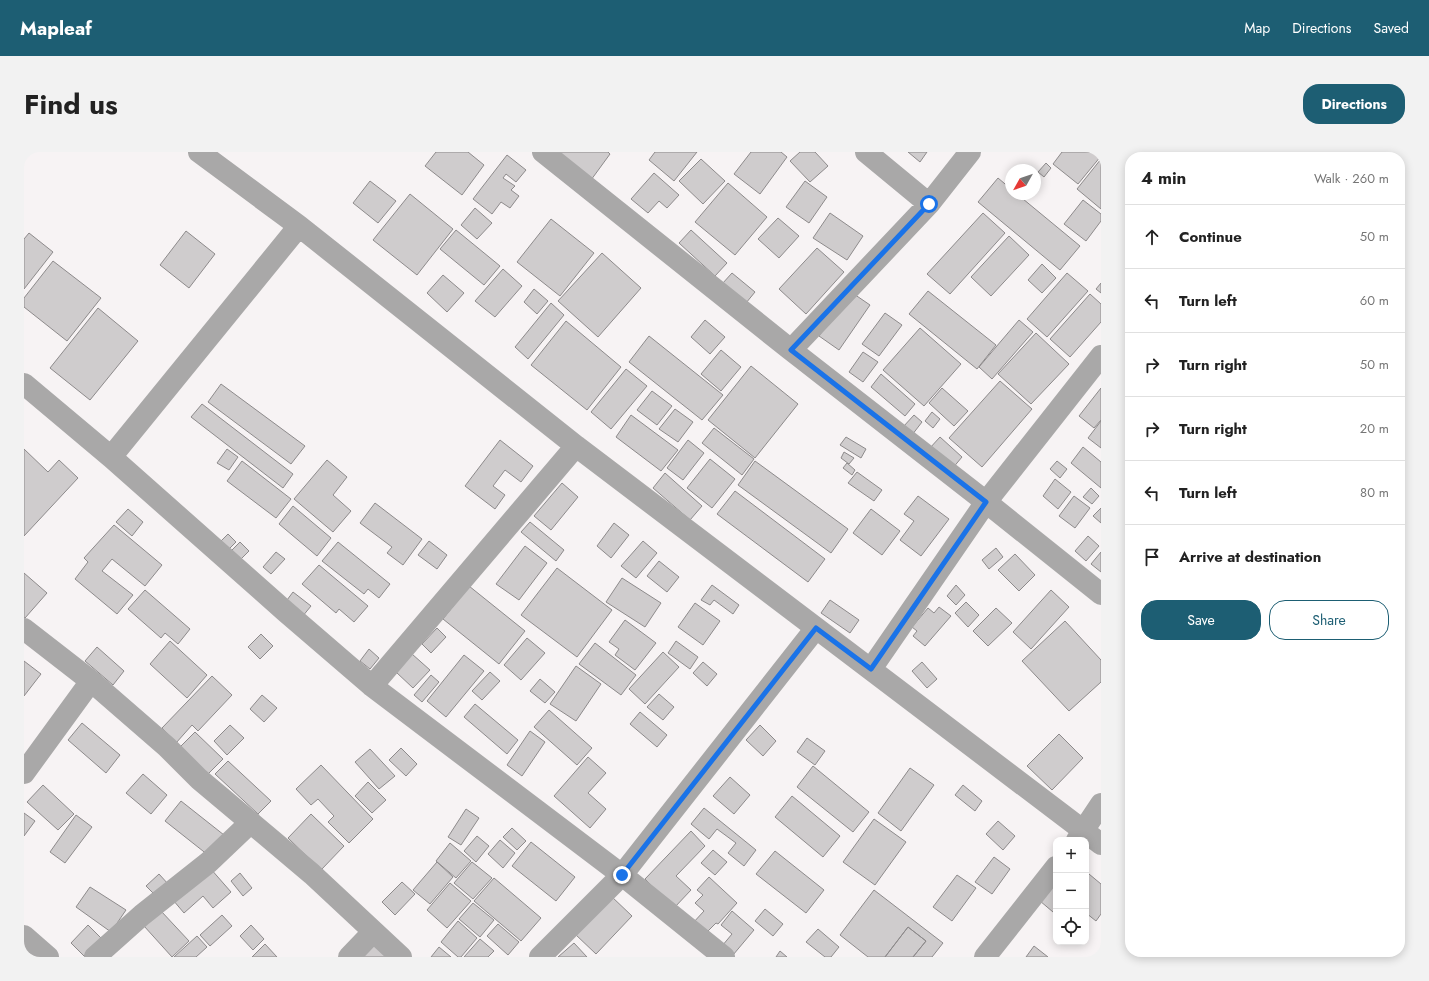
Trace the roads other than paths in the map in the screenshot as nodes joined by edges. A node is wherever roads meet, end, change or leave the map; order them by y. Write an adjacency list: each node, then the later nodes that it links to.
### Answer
1 (199, 152): 6 (street)
2 (543, 152): 7 (street)
3 (866, 152): 5 (street)
4 (970, 152): 5 (street)
5 (929, 204): 7 (street)
6 (299, 226): 10 (street); 11 (street)
7 (791, 350): 12 (street)
8 (1101, 356): 12 (street)
9 (24, 384): 11 (street)
10 (576, 446): 14 (street); 18 (street)
11 (111, 457): 18 (street)
12 (986, 502): 13 (street); 16 (street)
13 (1101, 594)
14 (816, 628): 16 (street); 25 (street)
15 (24, 629): 17 (street)
16 (871, 669): 22 (street)
17 (91, 681): 19 (street); 21 (street)
18 (372, 686): 25 (street)
19 (24, 773)
20 (1101, 804): 23 (street)
21 (251, 822): 26 (street); 30 (street)
22 (1086, 837)
23 (1087, 837)
24 (1053, 871): 34 (street)
25 (622, 875): 28 (street); 33 (street)
26 (373, 932): 31 (street); 32 (street)
27 (24, 936): 29 (street)
28 (717, 955)
29 (48, 957)
30 (94, 957)
31 (349, 957)
32 (401, 957)
33 (540, 957)
34 (985, 957)

